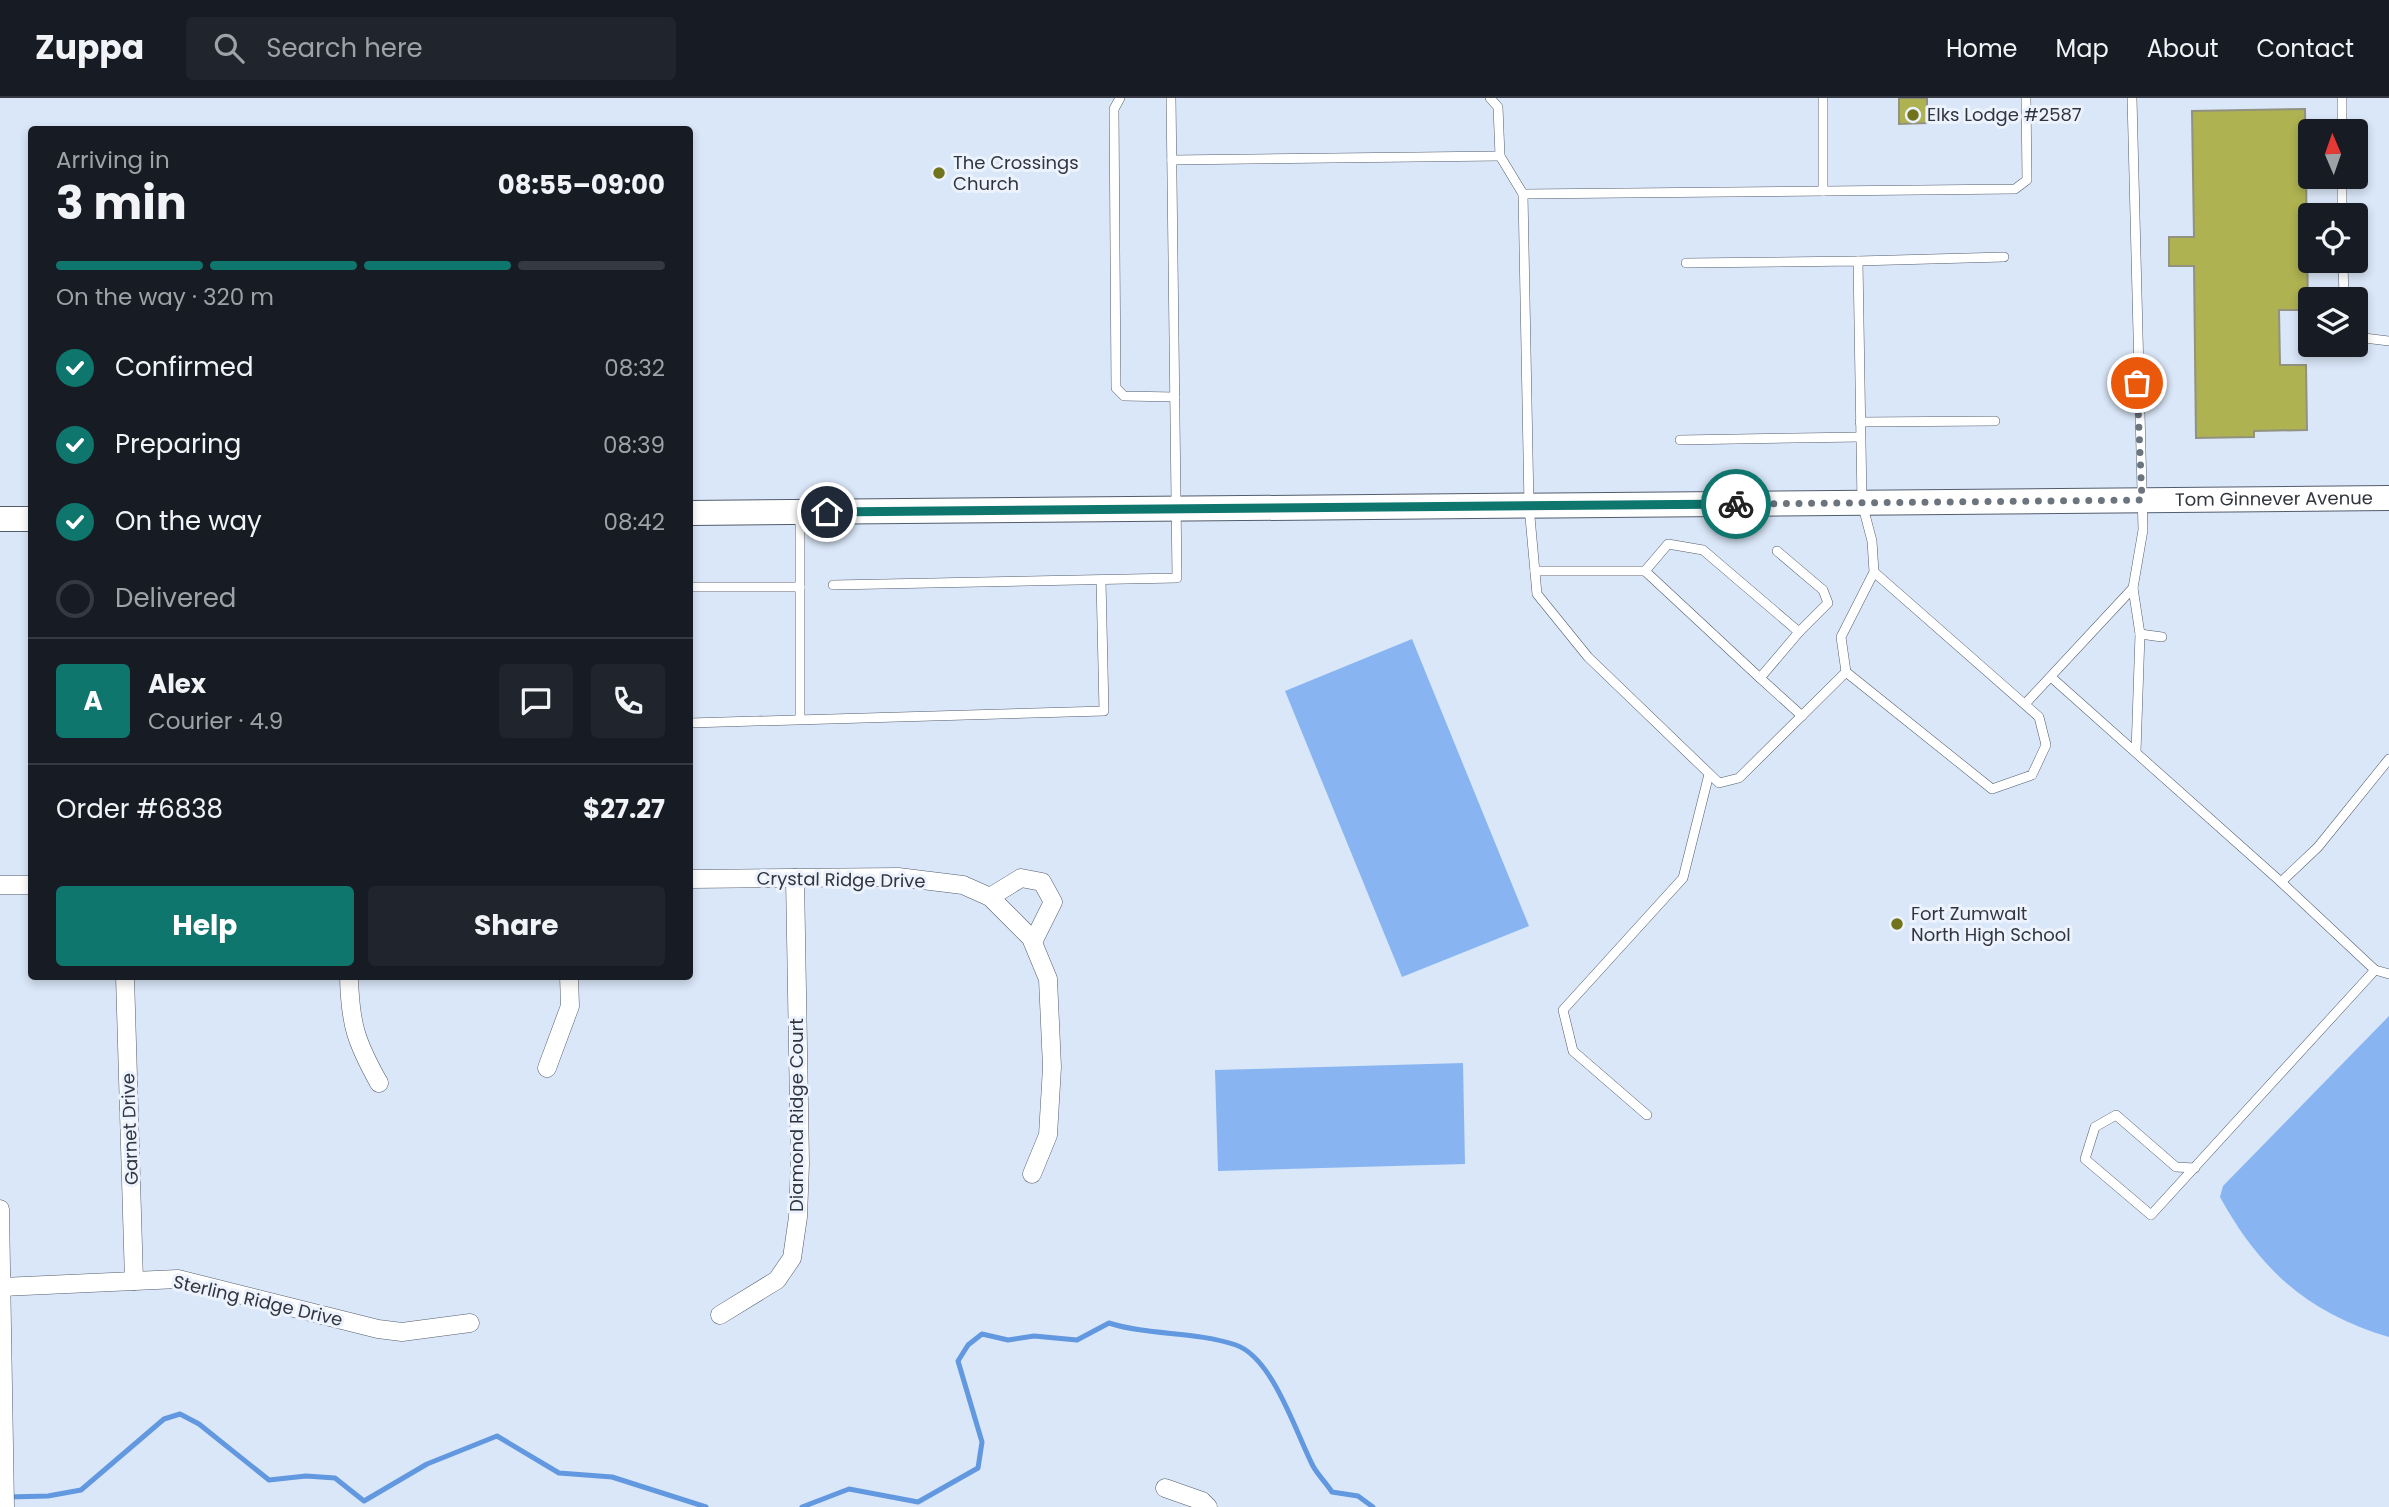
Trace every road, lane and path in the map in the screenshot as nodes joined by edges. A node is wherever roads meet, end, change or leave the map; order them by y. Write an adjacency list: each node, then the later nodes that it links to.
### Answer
1 (1120, 98): 18 (lane)
2 (1171, 98): 10 (lane)
3 (1490, 98): 9 (lane)
4 (1823, 98): 11 (lane)
5 (2026, 98): 11 (lane)
6 (2132, 98): 24 (lane)
7 (2342, 98): 8 (lane)
8 (2342, 119)
9 (1500, 156): 10 (lane); 12 (lane)
10 (1171, 160): 18 (lane)
11 (1823, 191): 12 (lane)
12 (1523, 194): 26 (lane)
13 (2004, 257): 14 (lane)
14 (1858, 261): 15 (lane); 20 (lane)
15 (1686, 263)
16 (2368, 338): 17 (lane)
17 (2389, 341)
18 (1175, 397): 27 (lane)
19 (1996, 421): 20 (lane)
20 (1860, 422): 21 (lane)
21 (1860, 437): 22 (lane); 25 (lane)
22 (1680, 440)
23 (2389, 498): 24 (main road, Tom Ginnever Avenue)
24 (2142, 500): 25 (main road, Tom Ginnever Avenue); 40 (lane)
25 (1861, 503): 26 (main road, Tom Ginnever Avenue); 35 (lane)
26 (1529, 506): 27 (main road, Tom Ginnever Avenue); 33 (lane)
27 (1177, 509): 28 (main road, Tom Ginnever Avenue); 36 (lane)
28 (800, 512): 29 (main road, Tom Ginnever Avenue); 39 (lane)
29 (693, 513)
30 (0, 519): 31 (main road)
31 (28, 519)
32 (1777, 551): 41 (lane)
33 (1535, 571): 34 (lane); 53 (lane)
34 (1645, 571): 41 (lane); 46 (lane)
35 (1874, 572): 44 (lane); 47 (lane)
36 (1101, 580): 37 (lane); 49 (lane)
37 (833, 585)
38 (693, 587): 39 (lane)
39 (800, 587): 49 (lane)
40 (2133, 588): 42 (lane); 45 (lane)
41 (1799, 632): 46 (lane)
42 (2140, 634): 43 (lane); 51 (lane)
43 (2162, 637)
44 (1846, 672): 47 (lane); 48 (lane)
45 (2051, 677): 47 (lane); 51 (lane)
46 (1760, 678): 48 (lane)
47 (2025, 705)
48 (1802, 716): 53 (lane)
49 (800, 719): 50 (lane)
50 (693, 723)
51 (2136, 752): 56 (lane)
52 (2389, 759): 56 (lane)
53 (1709, 774): 68 (lane)
54 (794, 878): 55 (street, Crystal Ridge Drive); 59 (street, Crystal Ridge Drive); 74 (street, Diamond Ridge Court)
55 (693, 879)
56 (2281, 882): 61 (lane)
57 (0, 885): 58 (street)
58 (28, 885)
59 (990, 897): 60 (street, Crystal Ridge Drive); 60 (street)
60 (1033, 942): 70 (street, Crystal Ridge Drive)
61 (2375, 970): 62 (lane); 69 (lane)
62 (2389, 974)
63 (125, 980): 72 (street, Garnet Drive)
64 (349, 980): 67 (street)
65 (569, 980): 66 (street)
66 (547, 1068)
67 (379, 1083)
68 (1647, 1115)
69 (2195, 1168): 69 (lane)
70 (1032, 1174)
71 (0, 1209): 73 (street)
72 (135, 1281): 73 (street, Sterling Ridge Drive); 75 (street, Sterling Ridge Drive)
73 (2, 1287): 77 (street)
74 (720, 1315)
75 (470, 1323)
76 (1165, 1488): 78 (street)
77 (5, 1507)
78 (1208, 1507)

